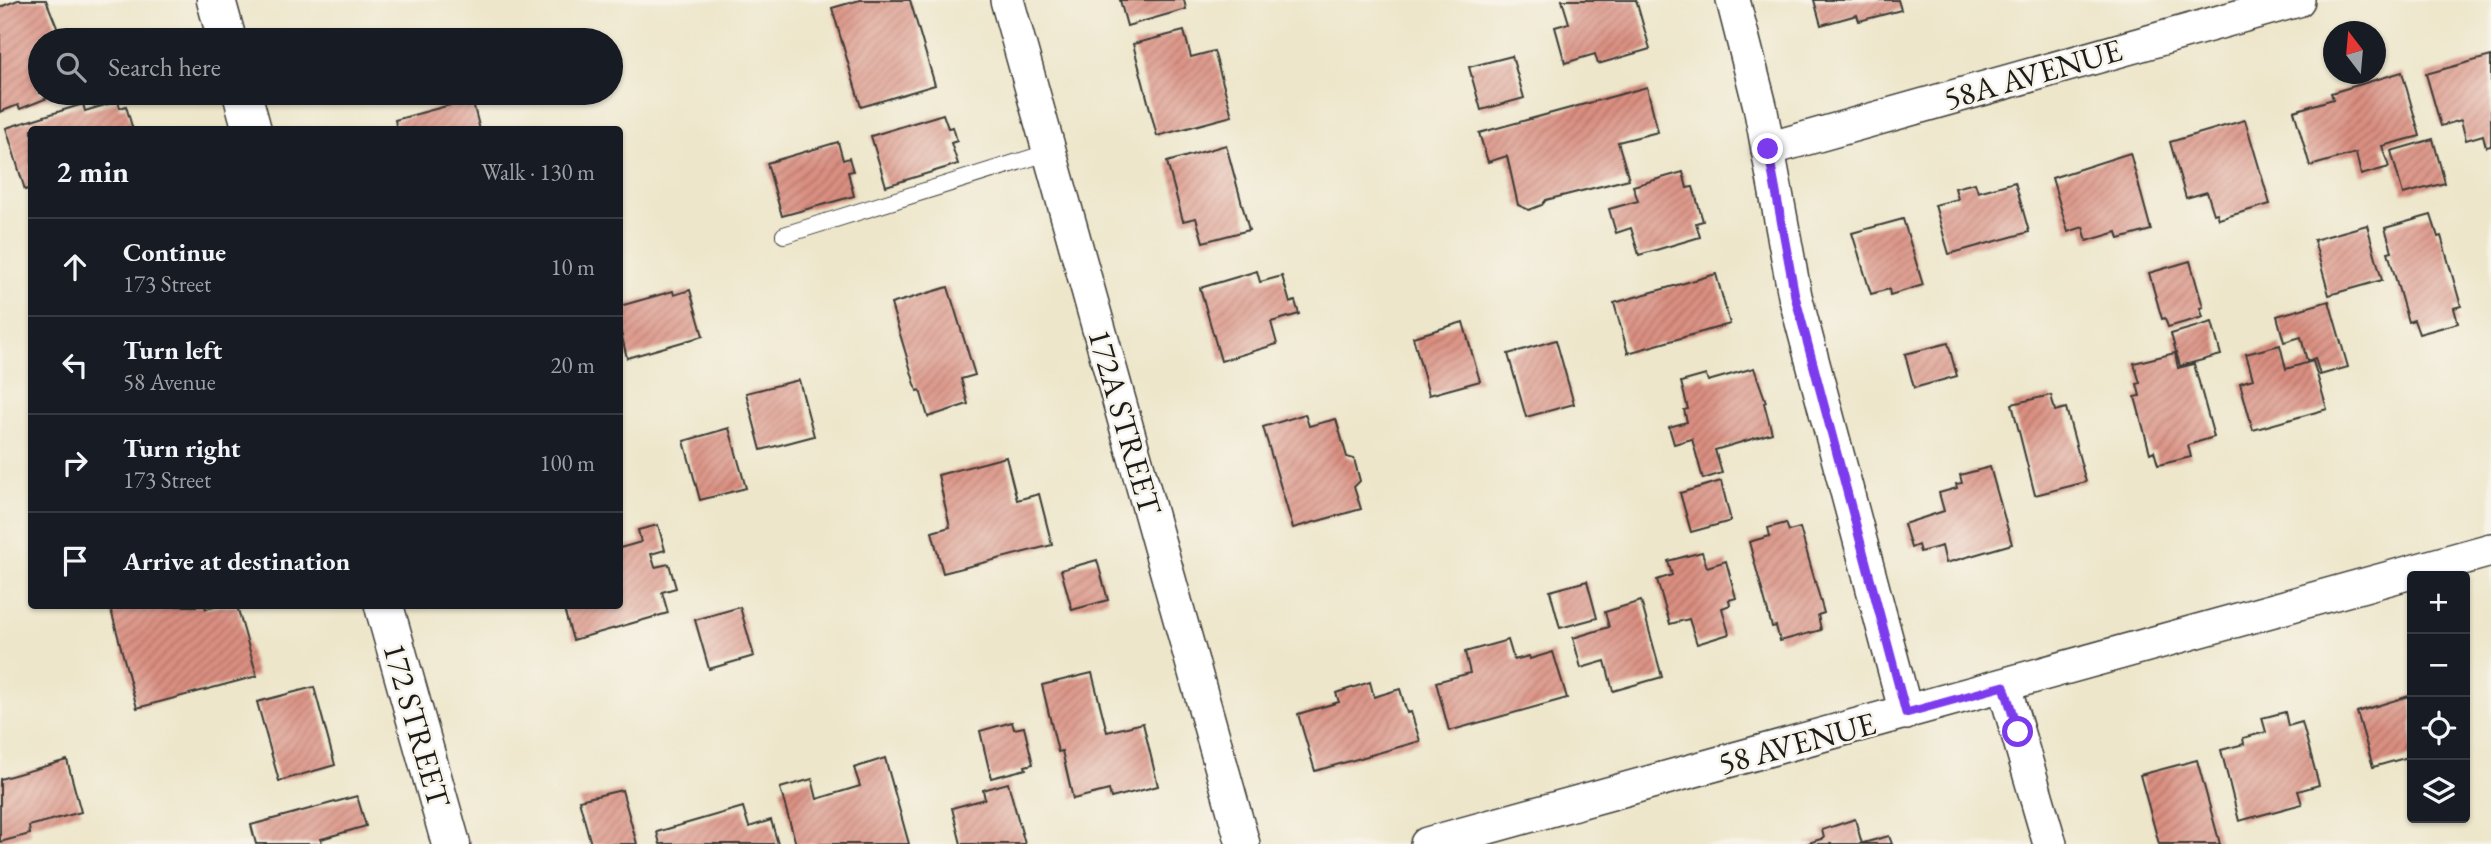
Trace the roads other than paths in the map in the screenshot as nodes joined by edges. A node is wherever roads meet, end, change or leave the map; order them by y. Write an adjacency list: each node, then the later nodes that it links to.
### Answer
1 (216, 0): 5 (street)
2 (1007, 0): 9 (street, 172A STREET)
3 (1733, 0): 8 (street)
4 (2298, 0): 8 (street, 58A AVENUE)
5 (224, 28)
6 (245, 105): 7 (street)
7 (251, 126)
8 (1768, 149): 14 (street)
9 (1050, 152): 10 (lane); 16 (street, 172A STREET)
10 (784, 235)
11 (2491, 550): 13 (street, 58 AVENUE)
12 (385, 609): 15 (street, 172 STREET)
13 (2004, 686): 14 (street, 58 AVENUE); 18 (street)
14 (1906, 713): 17 (street, 58 AVENUE)
15 (450, 844)
16 (1243, 844)
17 (1427, 844)
18 (2050, 844)

